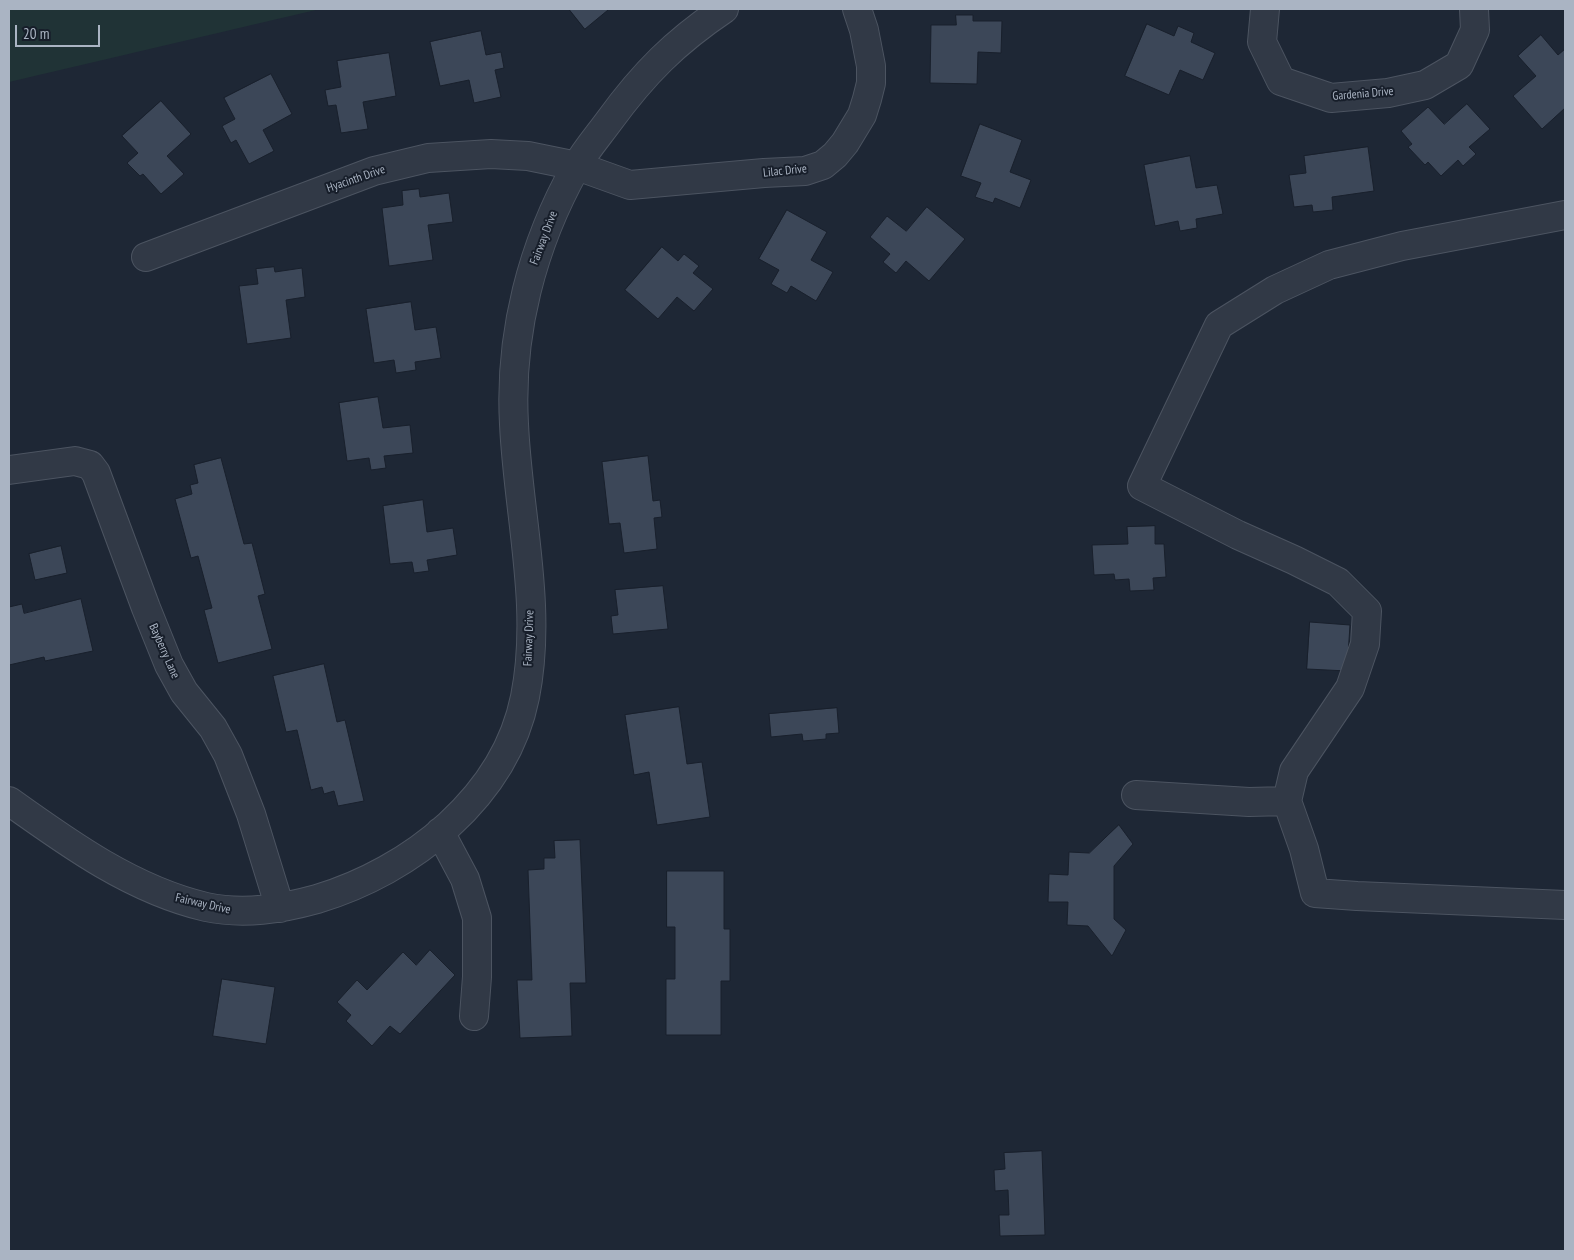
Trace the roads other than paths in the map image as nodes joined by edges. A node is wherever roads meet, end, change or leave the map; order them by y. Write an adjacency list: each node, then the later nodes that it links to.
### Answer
1 (724, 9): 5 (street, Fairway Drive)
2 (857, 9): 5 (street, Lilac Drive)
3 (1265, 9): 4 (street, Gardenia Drive)
4 (1474, 9)
5 (577, 166): 7 (street, Hyacinth Drive); 12 (street, Fairway Drive)
6 (1565, 215): 11 (street)
7 (146, 258)
8 (9, 470): 14 (street, Bayberry Lane)
9 (1136, 794): 11 (street)
10 (9, 801): 14 (street, Fairway Drive)
11 (1287, 801): 13 (street)
12 (440, 832): 14 (street, Fairway Drive); 15 (street)
13 (1565, 905)
14 (280, 908)
15 (474, 1016)

